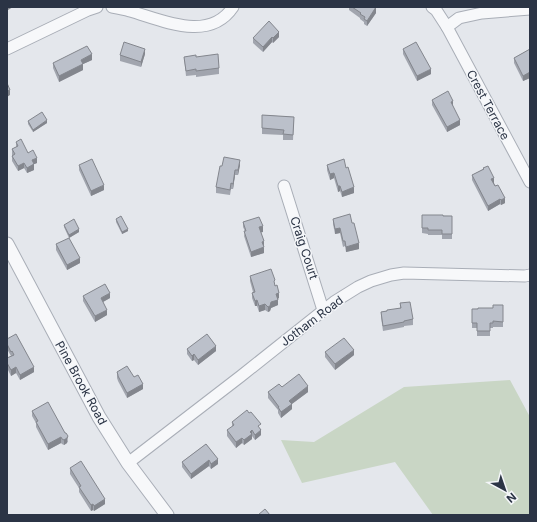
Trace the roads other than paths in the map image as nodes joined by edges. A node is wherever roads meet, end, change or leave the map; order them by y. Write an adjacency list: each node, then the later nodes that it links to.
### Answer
1 (97, 7): 7 (street)
2 (112, 7): 3 (street)
3 (234, 7)
4 (432, 7): 6 (street, Crest Terrace)
5 (530, 9): 6 (street)
6 (447, 27): 8 (street, Crest Terrace)
7 (7, 49)
8 (530, 182)
9 (284, 186): 12 (street, Craig Court)
10 (7, 244): 13 (street, Pine Brook Road)
11 (530, 275): 12 (street, Jotham Road)
12 (324, 310): 13 (street, Jotham Road)
13 (128, 463): 14 (street, Pine Brook Road)
14 (167, 515)

